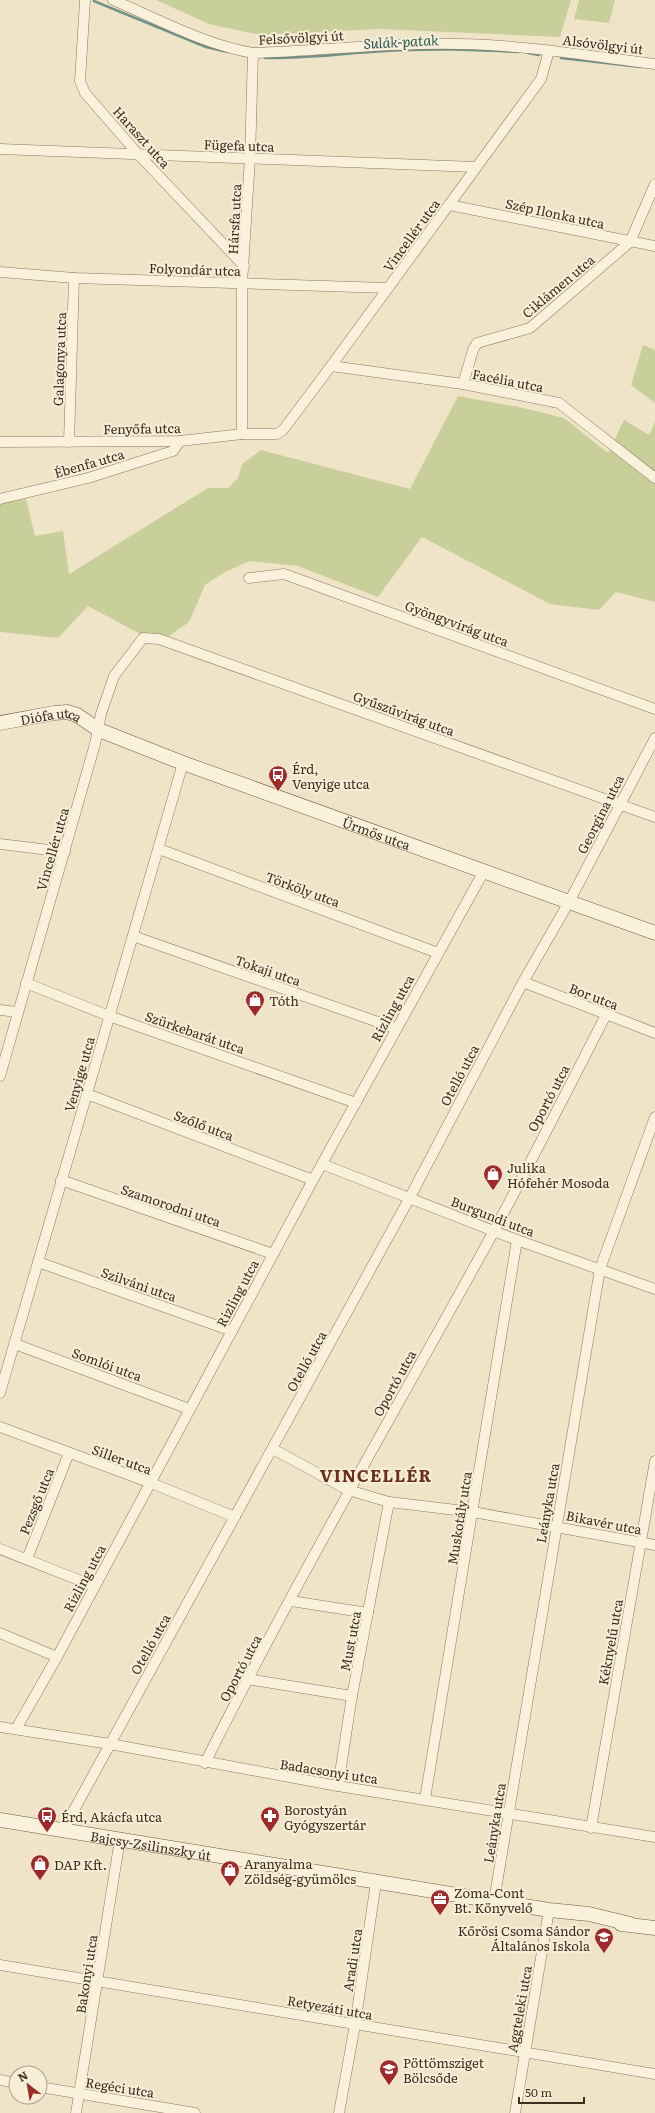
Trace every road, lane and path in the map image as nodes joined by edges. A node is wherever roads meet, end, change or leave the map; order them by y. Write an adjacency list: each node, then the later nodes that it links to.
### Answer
1 (85, 0): 7 (street, Haraszt utca)
2 (114, 0): 4 (street, Felsővölgyi út)
3 (549, 51): 4 (street, Felsővölgyi út); 5 (street, Alsóvölgyi út); 9 (street, Vincellér utca)
4 (253, 53): 8 (street, Hársfa utca)
5 (655, 64)
6 (0, 149): 7 (street, Fügefa utca)
7 (138, 154): 8 (street, Fügefa utca); 14 (street, Haraszt utca)
8 (250, 158): 9 (street, Fügefa utca); 14 (street, Hársfa utca)
9 (476, 168): 11 (street, Vincellér utca)
10 (655, 184): 12 (street, Ciklámen utca)
11 (449, 205): 12 (street, Szép Ilonka utca); 18 (street, Vincellér utca)
12 (630, 242): 13 (street, Szép Ilonka utca); 20 (street, Ciklámen utca)
13 (655, 246)
14 (244, 266): 17 (street, Hársfa utca)
15 (0, 271): 16 (street, Folyondár utca)
16 (74, 278): 17 (street, Folyondár utca); 25 (street, Galagonya utca)
17 (242, 284): 18 (street, Folyondár utca); 22 (street, Hársfa utca)
18 (388, 288): 19 (street, Vincellér utca)
19 (331, 366): 20 (street, Facélia utca); 21 (street, Vincellér utca)
20 (463, 384): 26 (street, Facélia utca)
21 (283, 430): 22 (street, Fenyőfa utca)
22 (242, 434): 23 (street, Fenyőfa utca)
23 (180, 441): 25 (street, Fenyőfa utca); 27 (street, Ébenfa utca)
24 (0, 442): 25 (street, Fenyőfa utca)
25 (69, 442)
26 (655, 478)
27 (0, 499)
28 (249, 578): 30 (street, Gyöngyvirág utca)
29 (144, 638): 32 (street, Vincellér utca); 35 (street, Gyűszűvirág utca)
30 (655, 709)
31 (0, 723): 32 (street, Diófa utca)
32 (98, 730): 34 (street, Ürmös utca); 39 (street, Vincellér utca)
33 (655, 738): 35 (street, Georgina utca)
34 (183, 763): 38 (street, Venyige utca); 40 (street, Ürmös utca)
35 (619, 804): 36 (street, Gyűszűvirág utca); 41 (street, Georgina utca)
36 (655, 817)
37 (0, 844): 39 (street)
38 (160, 849): 43 (street, Venyige utca); 44 (street, Törköly utca)
39 (64, 852): 46 (street, Vincellér utca)
40 (484, 871): 41 (street, Ürmös utca); 44 (street, Rizling utca)
41 (569, 902): 42 (street, Ürmös utca); 45 (street, Otelló utca)
42 (655, 933)
43 (133, 936): 50 (street, Venyige utca); 51 (street, Tokaji utca)
44 (438, 953): 51 (street, Rizling utca)
45 (523, 982): 49 (street, Bor utca); 60 (street, Otelló utca)
46 (26, 984): 48 (street, Vincellér utca); 50 (street, Szürkebarát utca)
47 (0, 1010): 48 (street)
48 (17, 1012): 53 (street, Vincellér utca)
49 (606, 1015): 52 (street, Bor utca); 61 (street, Oportó utca)
50 (109, 1016): 54 (street, Venyige utca); 55 (street, Szürkebarát utca)
51 (395, 1028): 55 (street, Rizling utca)
52 (655, 1033)
53 (0, 1076)
54 (87, 1094): 58 (street, Venyige utca); 59 (street, Szőlő utca)
55 (356, 1103): 57 (street, Rizling utca)
56 (655, 1117): 65 (street, Leányka utca)
57 (322, 1164): 59 (street, Rizling utca); 60 (street, Burgundi utca)
58 (61, 1180): 63 (street, Szamorodni utca); 64 (street, Venyige utca)
59 (313, 1180): 63 (street, Rizling utca)
60 (409, 1199): 61 (street, Burgundi utca); 72 (street, Otelló utca)
61 (494, 1230): 62 (street, Burgundi utca); 76 (street, Oportó utca)
62 (517, 1240): 65 (street, Burgundi utca); 78 (street, Muskotály utca)
63 (273, 1254): 67 (street, Rizling utca)
64 (38, 1262): 67 (street, Szilváni utca); 68 (street, Venyige utca)
65 (600, 1269): 66 (street, Burgundi utca); 80 (street, Leányka utca)
66 (655, 1289)
67 (232, 1330): 70 (street, Rizling utca)
68 (15, 1344): 69 (street, Venyige utca); 70 (street, Somlói utca)
69 (0, 1393)
70 (189, 1409): 75 (street, Rizling utca)
71 (0, 1427): 73 (street, Siller utca)
72 (273, 1449): 76 (street, Bikavér utca); 79 (street, Otelló utca)
73 (69, 1453): 75 (street, Siller utca); 84 (street, Pezsgő utca)
74 (655, 1461): 81 (street, Kéknyelű utca)
75 (150, 1483): 79 (street, Siller utca); 85 (street, Rizling utca)
76 (348, 1490): 77 (street, Bikavér utca); 86 (street, Oportó utca)
77 (389, 1502): 78 (street, Bikavér utca); 87 (street, Must utca)
78 (473, 1512): 80 (street, Bikavér utca); 97 (street, Muskotály utca)
79 (235, 1517): 94 (street, Otelló utca)
80 (556, 1526): 81 (street, Bikavér utca); 98 (street, Leányka utca)
81 (640, 1542): 82 (street, Bikavér utca); 100 (street, Kéknyelű utca)
82 (655, 1544)
83 (0, 1549): 84 (street)
84 (27, 1559): 85 (street)
85 (94, 1586): 89 (street, Rizling utca)
86 (291, 1600): 87 (street); 90 (street, Oportó utca)
87 (368, 1613): 91 (street, Must utca)
88 (0, 1633): 89 (street)
89 (57, 1657): 93 (street, Rizling utca)
90 (247, 1679): 91 (street); 95 (street, Oportó utca)
91 (352, 1696): 96 (street, Must utca)
92 (0, 1727): 93 (street, Badacsonyi utca)
93 (16, 1729): 94 (street, Badacsonyi utca)
94 (110, 1744): 95 (street, Badacsonyi utca); 101 (street, Otelló utca)
95 (205, 1763): 96 (street, Badacsonyi utca)
96 (338, 1786): 97 (street, Badacsonyi utca)
97 (425, 1799): 98 (street, Badacsonyi utca)
98 (508, 1813): 100 (street, Badacsonyi utca); 105 (street, Leányka utca)
99 (0, 1820): 101 (street, Bajcsy-Zsilinszky út)
100 (591, 1828): 102 (street, Badacsonyi utca)
101 (63, 1830): 103 (street, Bajcsy-Zsilinszky út)
102 (655, 1837)
103 (120, 1839): 104 (street, Bajcsy-Zsilinszky út); 109 (street, Bakonyi utca)
104 (376, 1882): 105 (street, Bajcsy-Zsilinszky út); 110 (street, Aradi utca)
105 (494, 1901): 106 (street, Bajcsy-Zsilinszky út)
106 (555, 1911): 107 (street, Bajcsy-Zsilinszky út); 111 (street, Aggteleki utca)
107 (655, 1928)
108 (0, 1964): 109 (street, Retyezáti utca)
109 (99, 1981): 110 (street, Retyezáti utca); 114 (street, Bakonyi utca)
110 (355, 2025): 111 (street, Retyezáti utca); 117 (street, Aradi utca)
111 (524, 2052): 112 (street, Retyezáti utca); 118 (street, Aggteleki utca)
112 (655, 2074)
113 (48, 2088): 114 (street, Regéci utca)
114 (79, 2094): 115 (street, Bakonyi utca); 116 (street, Regéci utca)
115 (76, 2113)
116 (195, 2113)
117 (339, 2113)
118 (515, 2113)

